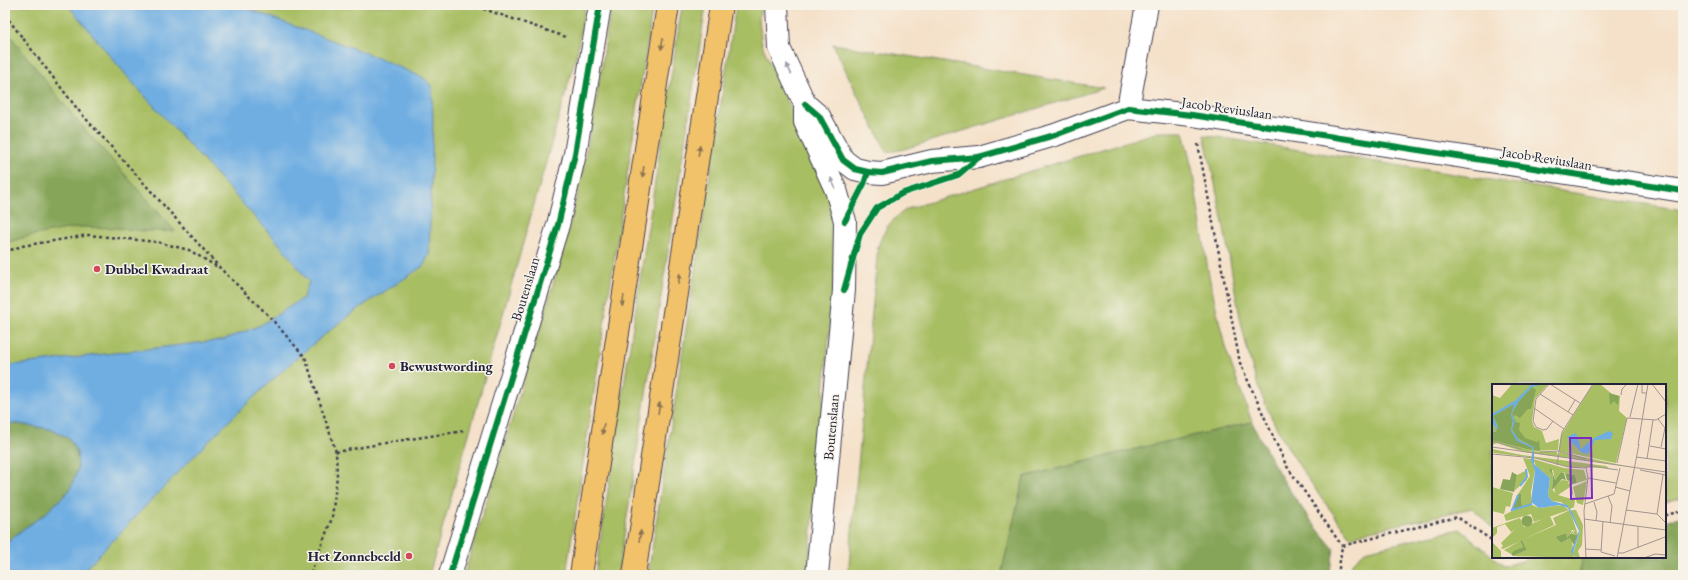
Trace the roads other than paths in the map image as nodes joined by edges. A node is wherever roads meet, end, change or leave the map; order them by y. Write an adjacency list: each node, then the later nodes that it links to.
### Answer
1 (600, 5): 9 (street, Boutenslaan)
2 (668, 5): 10 (main road, one-way to 10)
3 (722, 5): 11 (main road, one-way to 3)
4 (777, 5): 6 (street, Boutenslaan, one-way to 4)
5 (1147, 5): 7 (street)
6 (805, 104): 7 (street, Jacob Reviuslaan); 12 (street, Boutenslaan, one-way to 6)
7 (1128, 108): 8 (street, Jacob Reviuslaan)
8 (1683, 191)
9 (450, 575)
10 (581, 575)
11 (634, 575)
12 (817, 575)

